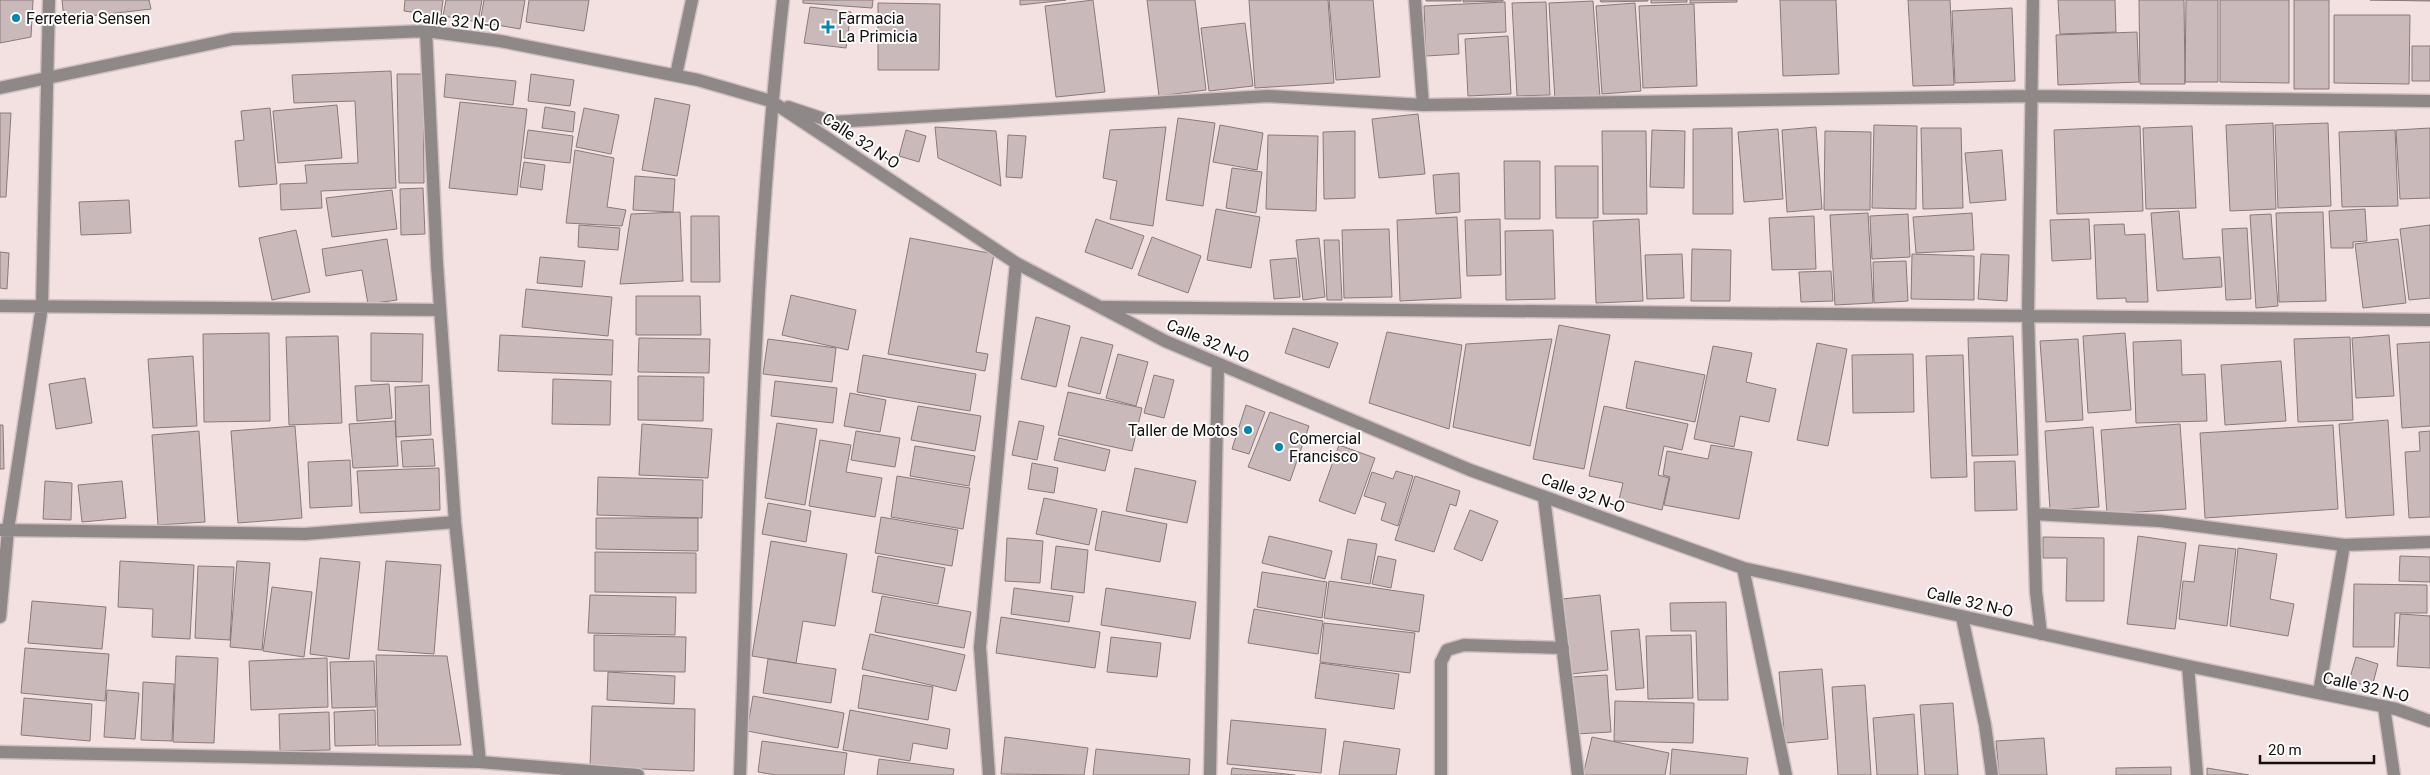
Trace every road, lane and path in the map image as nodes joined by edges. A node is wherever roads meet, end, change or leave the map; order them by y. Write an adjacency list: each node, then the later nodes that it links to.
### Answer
1 (49, 0): 8 (street)
2 (692, 0): 7 (street)
3 (783, 0): 11 (street)
4 (1415, 0): 13 (street)
5 (2033, 0): 10 (street)
6 (426, 31): 7 (street, Calle 32 N-O); 8 (street, Calle 32 N-O); 18 (street)
7 (676, 75): 11 (street, Calle 32 N-O)
8 (46, 79): 9 (street, Calle 32 N-O); 16 (street)
9 (0, 88)
10 (2032, 96): 12 (street); 13 (street); 19 (street)
11 (771, 101): 13 (street); 14 (street, Calle 32 N-O); 40 (street)
12 (2430, 101)
13 (1423, 105)
14 (1016, 263): 17 (street, Calle 32 N-O); 41 (street)
15 (0, 306): 16 (street)
16 (42, 306): 18 (street); 25 (street)
17 (1101, 307): 19 (street); 21 (street, Calle 32 N-O)
18 (440, 310): 24 (street)
19 (2028, 314): 20 (street); 23 (street)
20 (2430, 320)
21 (1218, 364): 22 (street, Calle 32 N-O); 42 (street)
22 (1544, 497): 28 (street, Calle 32 N-O); 32 (street)
23 (2034, 514): 27 (street); 31 (street)
24 (455, 522): 25 (street); 38 (street)
25 (4, 530): 30 (street)
26 (2430, 542): 27 (street)
27 (2344, 545): 34 (street)
28 (1744, 568): 29 (street, Calle 32 N-O); 45 (street)
29 (1962, 616): 31 (street, Calle 32 N-O); 46 (street)
30 (0, 617)
31 (2041, 634): 33 (street, Calle 32 N-O)
32 (1563, 648): 43 (street); 44 (street)
33 (2188, 666): 34 (street, Calle 32 N-O); 47 (street)
34 (2320, 693): 35 (street, Calle 32 N-O)
35 (2384, 707): 36 (street, Calle 32 N-O); 48 (street)
36 (2430, 721)
37 (0, 752): 38 (street)
38 (480, 762): 39 (street)
39 (638, 775)
40 (740, 775)
41 (989, 775)
42 (1210, 775)
43 (1441, 775)
44 (1578, 775)
45 (1786, 775)
46 (1992, 775)
47 (2197, 775)
48 (2394, 775)

